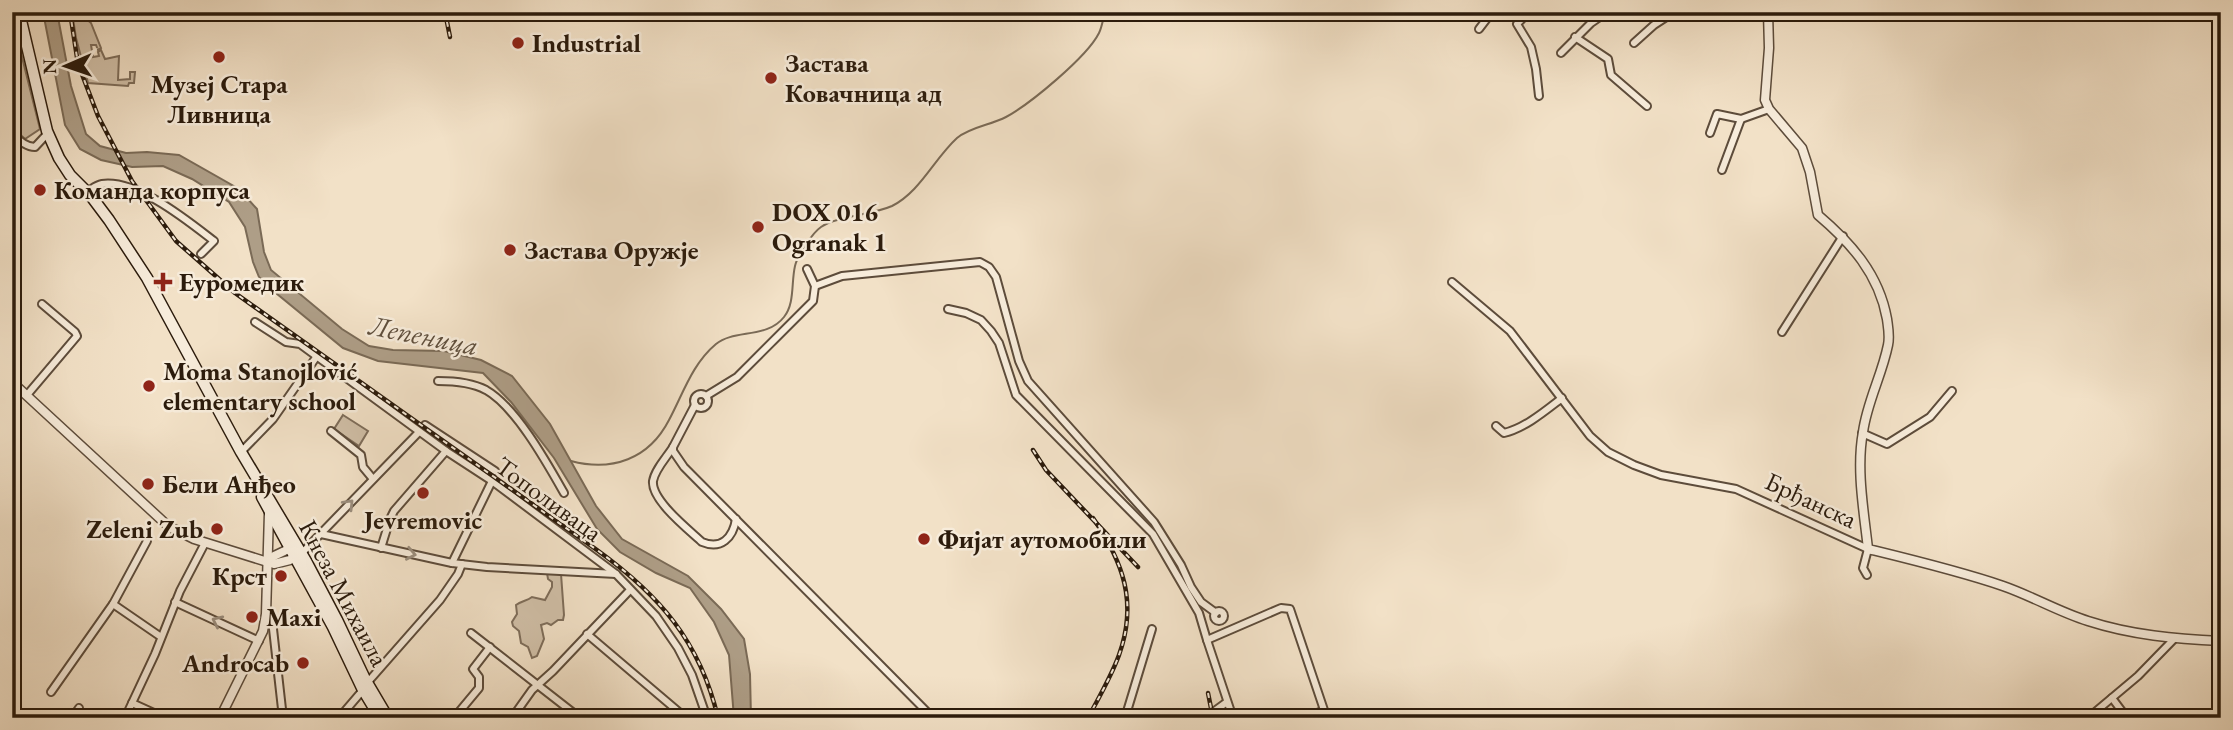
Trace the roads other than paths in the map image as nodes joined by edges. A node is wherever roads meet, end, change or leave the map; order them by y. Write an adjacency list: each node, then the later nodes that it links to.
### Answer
1 (16, 12): 15 (main road, Кнеза Михаила)
2 (1492, 12): 7 (street)
3 (1529, 12): 11 (street)
4 (1607, 12): 8 (street)
5 (1674, 12): 9 (street)
6 (1768, 12): 13 (street)
7 (1479, 29)
8 (1575, 37): 10 (street); 12 (street)
9 (1634, 43)
10 (1560, 53)
11 (1539, 96)
12 (1647, 106)
13 (1769, 109): 14 (street); 20 (street)
14 (1741, 119): 16 (street); 18 (street)
15 (48, 133): 17 (street); 19 (main road, Кнеза Михаила)
16 (1710, 133)
17 (12, 134)
18 (1722, 170)
19 (87, 192): 21 (street); 43 (main road, Кнеза Михаила)
20 (1843, 236): 28 (street); 41 (street)
21 (201, 254)
22 (807, 269): 24 (street)
23 (1452, 282): 35 (street, Брђанска)
24 (815, 285): 34 (street); 65 (street)
25 (42, 304): 33 (street)
26 (948, 309): 72 (street)
27 (255, 322): 29 (street, Тополиваца)
28 (1782, 332)
29 (317, 356): 40 (street, Тополиваца); 43 (street)
30 (438, 381): 48 (street)
31 (12, 382): 33 (street)
32 (1952, 391): 41 (street)
33 (27, 395): 53 (street)
34 (706, 396): 36 (street); 36 (street)
35 (1562, 398): 38 (street); 55 (street, Брђанска)
36 (695, 405): 42 (street)
37 (425, 425): 45 (street, Тополиваца)
38 (1496, 426)
39 (331, 431): 46 (street)
40 (419, 432): 44 (street, Тополиваца); 46 (street)
41 (1862, 433): 55 (street)
42 (673, 447): 50 (street); 50 (street)
43 (241, 452): 49 (main road, Кнеза Михаила); 56 (main road, Кнеза Михаила)
44 (446, 452): 47 (street, Тополиваца); 54 (street)
45 (495, 471)
46 (373, 479): 51 (street, one-way to 46)
47 (492, 481): 58 (street); 60 (street, Тополиваца)
48 (564, 493)
49 (269, 510): 56 (main road, Кнеза Михаила); 57 (street)
50 (736, 519): 96 (street)
51 (321, 534): 54 (street); 56 (street)
52 (147, 541): 64 (street)
53 (205, 542): 57 (street); 63 (street)
54 (381, 548): 58 (street, one-way to 58)
55 (1868, 549): 61 (street); 71 (street, Брђанска)
56 (296, 551): 57 (street); 77 (main road, Кнеза Михаила)
57 (268, 561): 66 (street)
58 (452, 563): 59 (street)
59 (462, 564): 60 (street); 77 (street)
60 (616, 573): 62 (street, Тополиваца)
61 (1867, 575)
62 (630, 590): 69 (street); 95 (street, Тополиваца)
63 (175, 601): 70 (street); 73 (street, one-way to 63)
64 (113, 604): 70 (street); 78 (street)
65 (1216, 612)
66 (266, 614): 73 (street); 87 (street)
67 (1152, 629): 97 (street)
68 (471, 633): 75 (street)
69 (587, 634): 76 (street); 94 (street)
70 (161, 637): 81 (street)
71 (2174, 639): 74 (street, Брђанска); 79 (street)
72 (1207, 640): 80 (street); 100 (street)
73 (259, 641): 86 (street)
74 (2221, 641)
75 (490, 647): 76 (street); 91 (street)
76 (538, 684): 92 (street); 93 (street)
77 (365, 686): 88 (street); 89 (main road, Кнеза Михаила); 90 (main road, Кнеза Михаила)
78 (51, 692)
79 (2112, 698): 101 (street); 102 (street)
80 (1227, 702): 98 (street); 99 (street)
81 (132, 703): 84 (street); 85 (street)
82 (79, 708): 83 (street)
83 (72, 718)
84 (125, 718)
85 (165, 718)
86 (219, 718)
87 (283, 718)
88 (339, 718)
89 (380, 718)
90 (388, 718)
91 (454, 718)
92 (512, 718)
93 (580, 718)
94 (686, 718)
95 (707, 718)
96 (933, 718)
97 (1125, 718)
98 (1205, 718)
99 (1233, 718)
100 (1306, 718)
101 (2088, 718)
102 (2127, 718)

